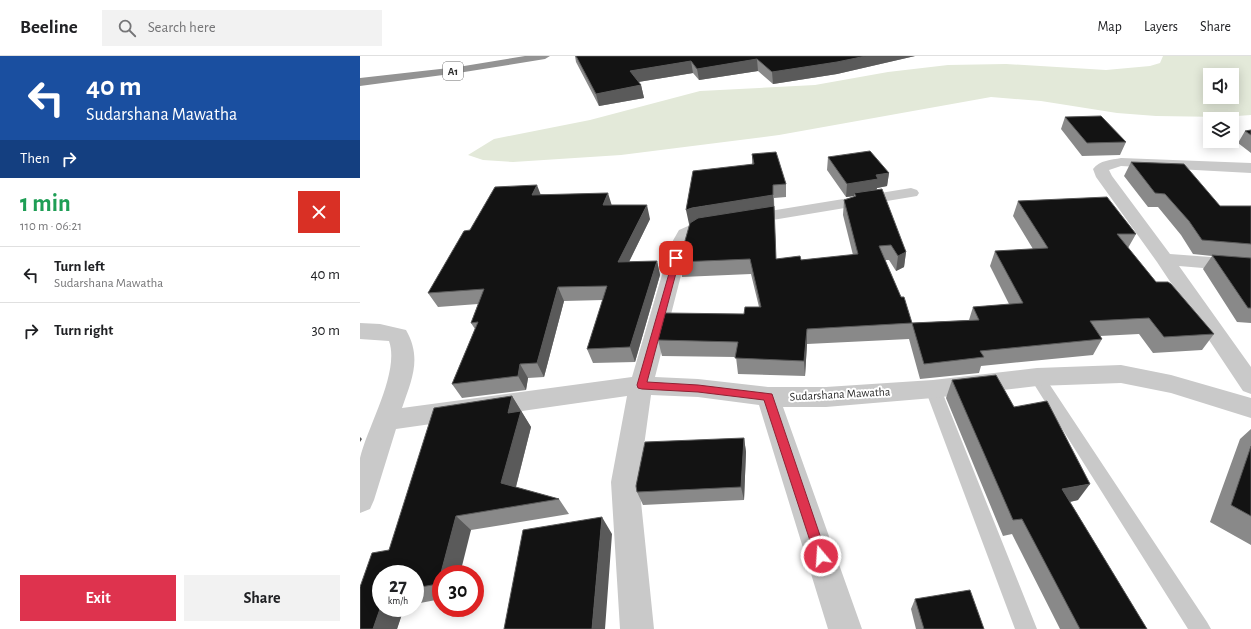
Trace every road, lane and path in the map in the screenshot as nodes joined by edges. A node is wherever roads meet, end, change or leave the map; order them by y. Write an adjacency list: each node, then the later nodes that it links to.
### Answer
1 (512, 56): 3 (highway, A1)
2 (545, 56): 4 (highway, A1)
3 (360, 76)
4 (360, 82)
5 (1251, 168): 7 (street)
6 (911, 193): 11 (street)
7 (1164, 259): 8 (street); 12 (street)
8 (1251, 266)
9 (360, 331): 16 (street)
10 (1037, 377): 13 (street, Sudarshana Mawatha); 15 (street, Sudarshana Mawatha); 21 (lane)
11 (642, 385): 14 (street, Sudarshana Mawatha); 16 (street, Sudarshana Mawatha); 18 (street)
12 (1251, 385)
13 (933, 389): 14 (street, Sudarshana Mawatha); 20 (lane)
14 (768, 397): 19 (street)
15 (1251, 408)
16 (386, 420): 17 (street)
17 (360, 500)
18 (638, 629)
19 (845, 629)
20 (1026, 629)
21 (1200, 629)

